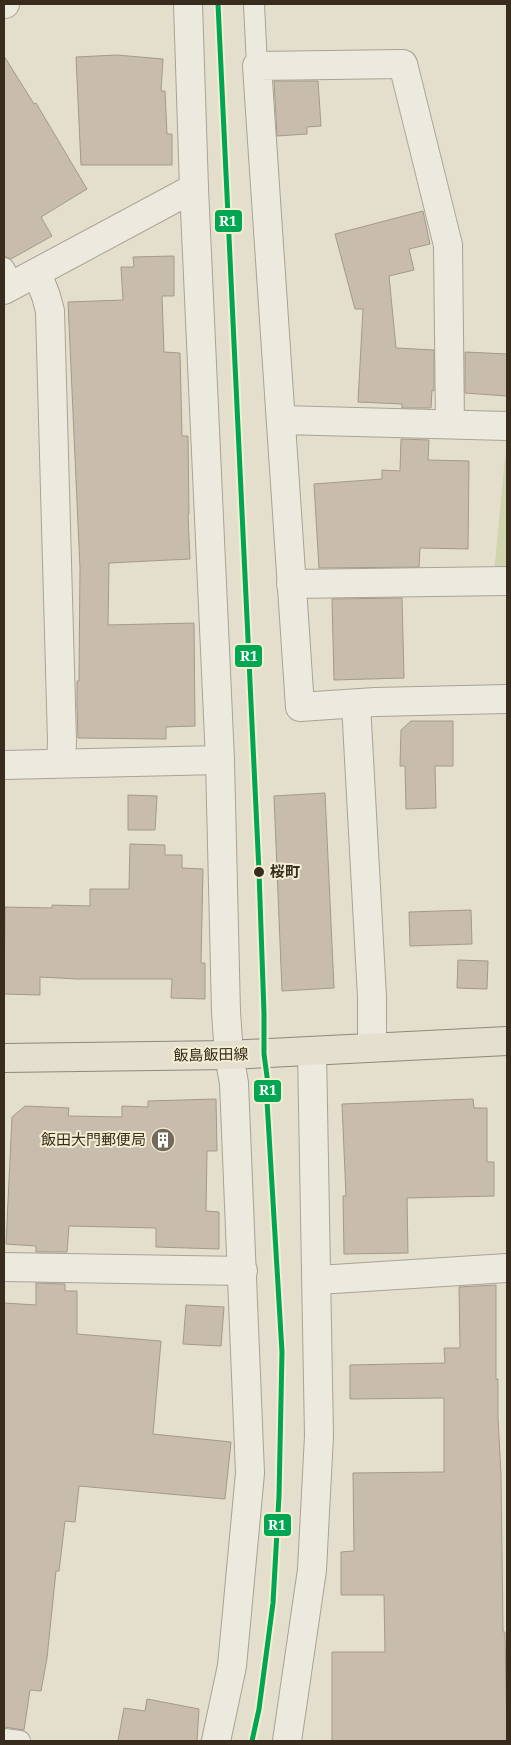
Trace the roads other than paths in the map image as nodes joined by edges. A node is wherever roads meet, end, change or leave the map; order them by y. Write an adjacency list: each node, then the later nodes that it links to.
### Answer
1 (188, 4): 4 (street)
2 (254, 4): 3 (lane)
3 (258, 66): 7 (street); 8 (street)
4 (194, 188): 5 (street); 14 (street)
5 (38, 272): 6 (street); 15 (street)
6 (7, 281)
7 (281, 420): 8 (street); 11 (street)
8 (450, 424): 9 (street)
9 (507, 426)
10 (507, 582): 11 (street)
11 (291, 584): 13 (street)
12 (507, 698): 13 (street)
13 (356, 704): 18 (street)
14 (220, 760): 15 (street); 20 (street)
15 (61, 763): 16 (street)
16 (4, 765)
17 (507, 1041): 18 (main road, 飯島飯田線)
18 (372, 1047): 19 (main road, 飯島飯田線)
19 (312, 1051): 20 (main road, 飯島飯田線); 25 (street)
20 (229, 1055): 21 (main road, 飯島飯田線); 24 (street)
21 (4, 1058)
22 (4, 1267): 24 (street)
23 (507, 1268): 25 (street)
24 (243, 1270): 28 (street)
25 (318, 1280): 29 (street)
26 (4, 1739): 27 (lane)
27 (20, 1741)
28 (216, 1741)
29 (287, 1741)

